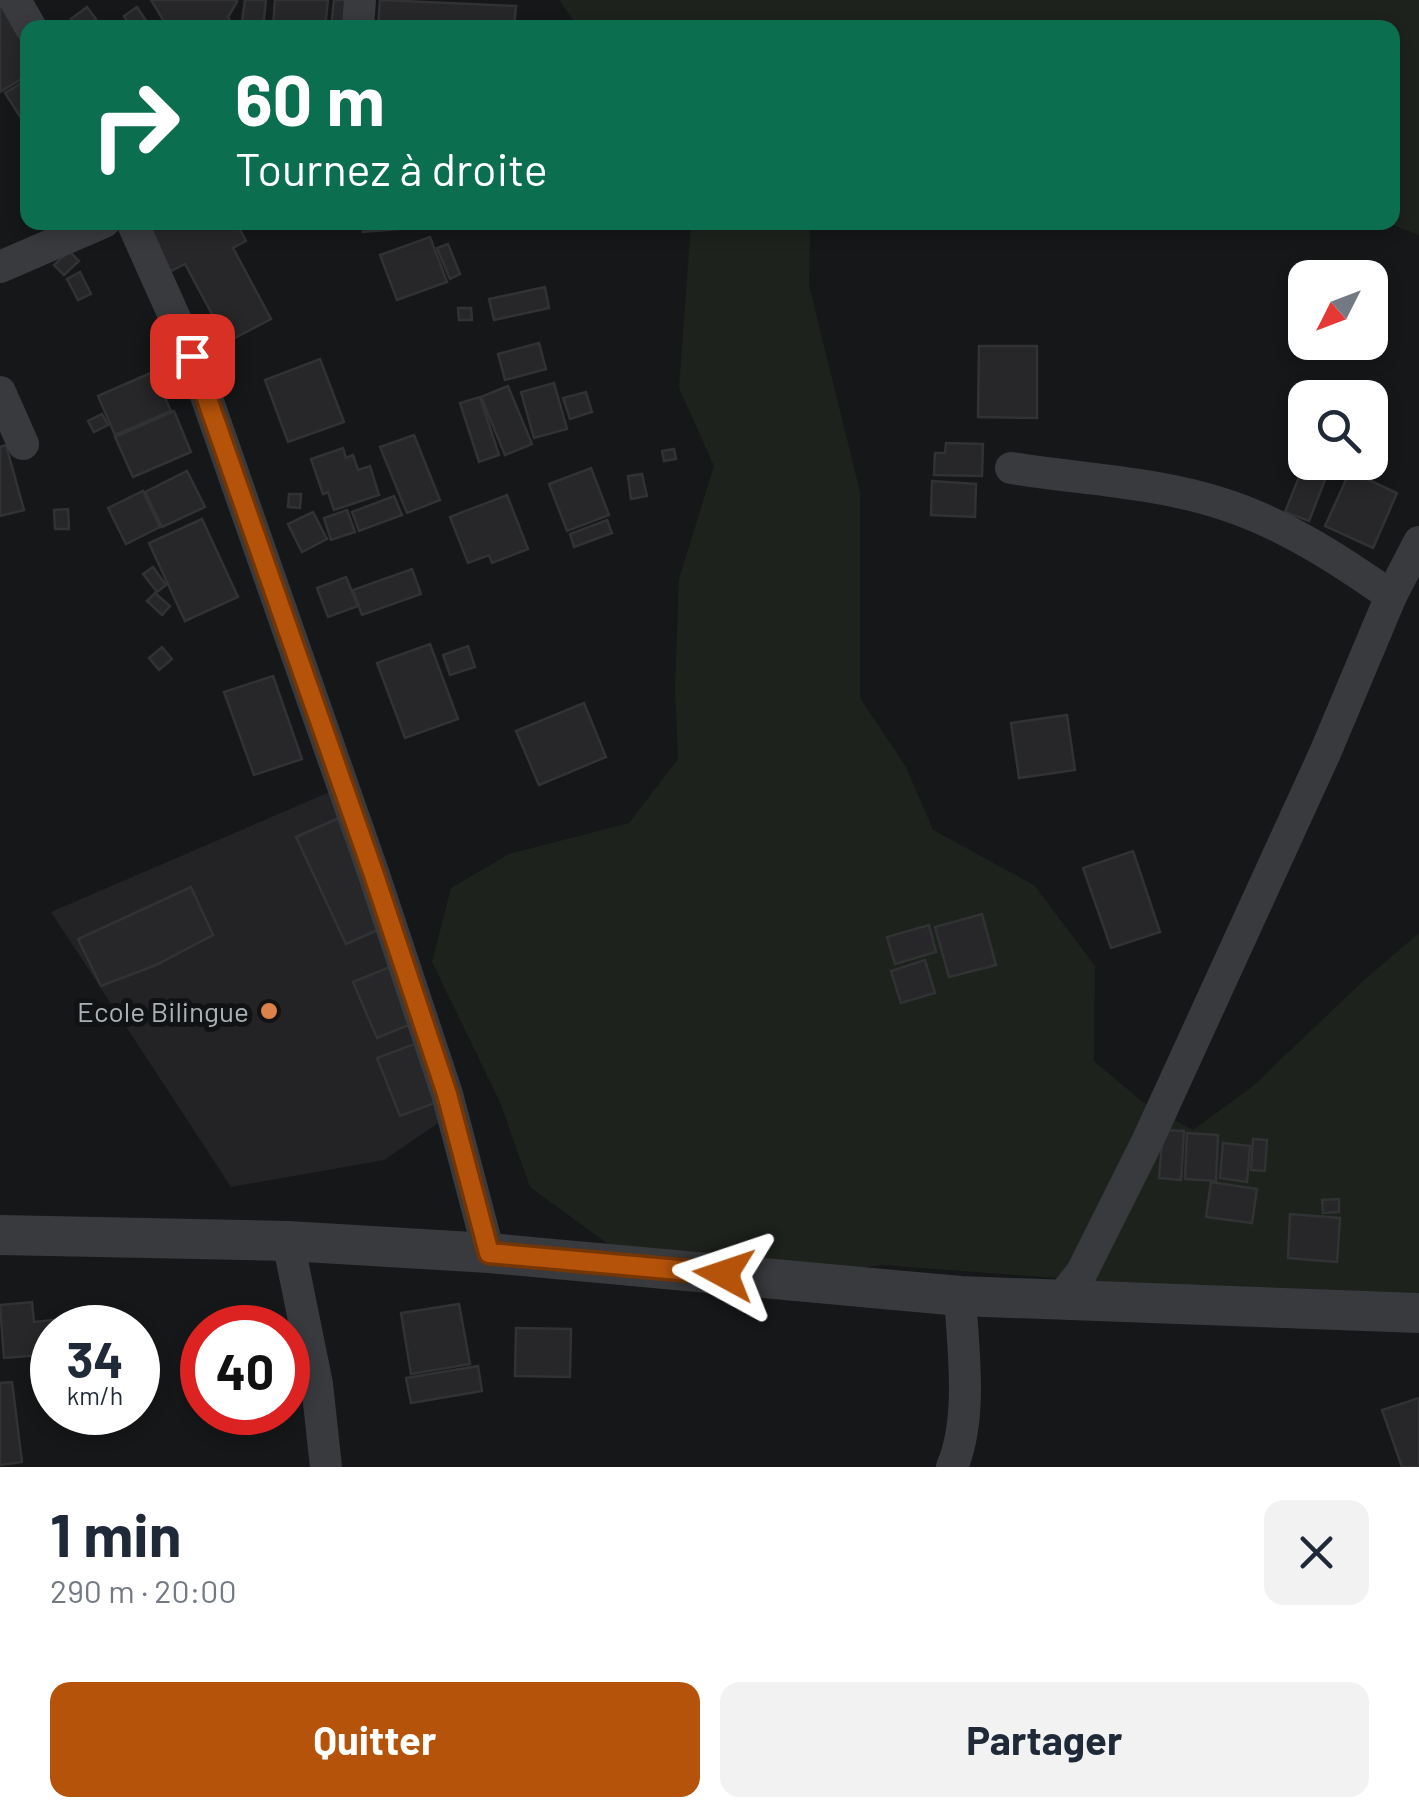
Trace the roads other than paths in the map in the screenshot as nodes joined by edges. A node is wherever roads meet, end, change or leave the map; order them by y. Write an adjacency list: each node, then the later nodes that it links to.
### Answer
1 (86, 230): 3 (street)
2 (136, 230): 9 (street)
3 (0, 267)
4 (1011, 468): 6 (street)
5 (1419, 542): 6 (street)
6 (1390, 596): 11 (street)
7 (0, 1235): 8 (street)
8 (288, 1241): 9 (street); 13 (street)
9 (489, 1253): 10 (street)
10 (960, 1296): 11 (street); 14 (street)
11 (1059, 1301): 12 (street)
12 (1419, 1313)
13 (326, 1467)
14 (952, 1467)

